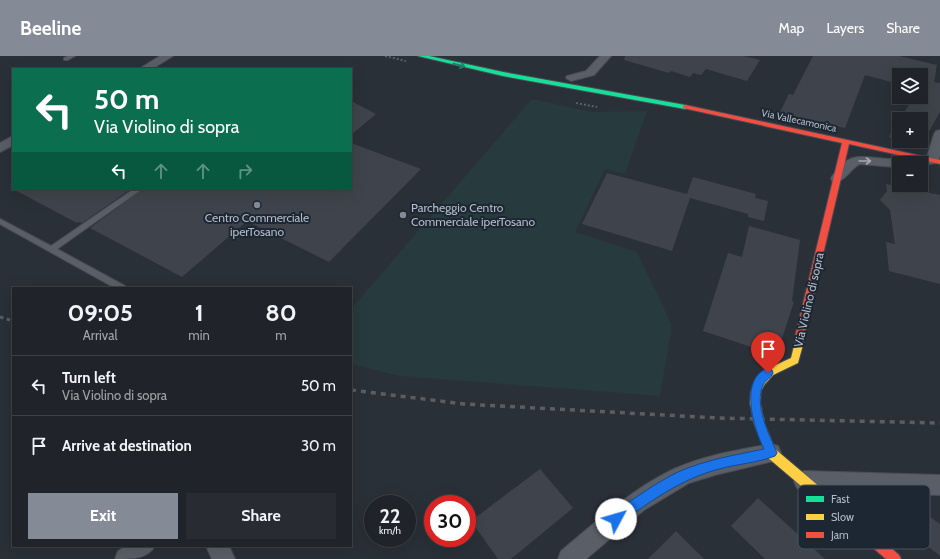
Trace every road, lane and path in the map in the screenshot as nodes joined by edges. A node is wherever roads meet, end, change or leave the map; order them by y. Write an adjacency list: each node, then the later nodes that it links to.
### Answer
1 (72, 56): 5 (lane)
2 (167, 56): 6 (street)
3 (421, 56): 9 (main road, Via Vallecamonica, one-way to 9)
4 (606, 56): 8 (street)
5 (66, 59)
6 (146, 68)
7 (540, 71): 8 (main road, Via Vallecamonica)
8 (571, 78): 9 (main road, Via Vallecamonica)
9 (654, 100): 12 (main road, Via Vallecamonica)
10 (940, 134): 14 (street)
11 (12, 141): 13 (street)
12 (846, 142): 14 (main road, Via Vallecamonica); 16 (main road, Via Violino di sopra)
13 (0, 148)
14 (937, 161)
15 (892, 164): 16 (street, one-way to 15)
16 (837, 178): 21 (main road, Via Violino di sopra)
17 (138, 190): 19 (lane)
18 (0, 221): 19 (lane)
19 (51, 249): 20 (lane)
20 (120, 287)
21 (771, 453): 22 (main road); 30 (street)
22 (804, 481): 23 (main road); 24 (street)
23 (809, 485)
24 (940, 485)
25 (143, 547): 28 (street)
26 (218, 547): 29 (street)
27 (883, 549): 31 (main road)
28 (126, 559)
29 (224, 559)
30 (569, 559)
31 (895, 559)

